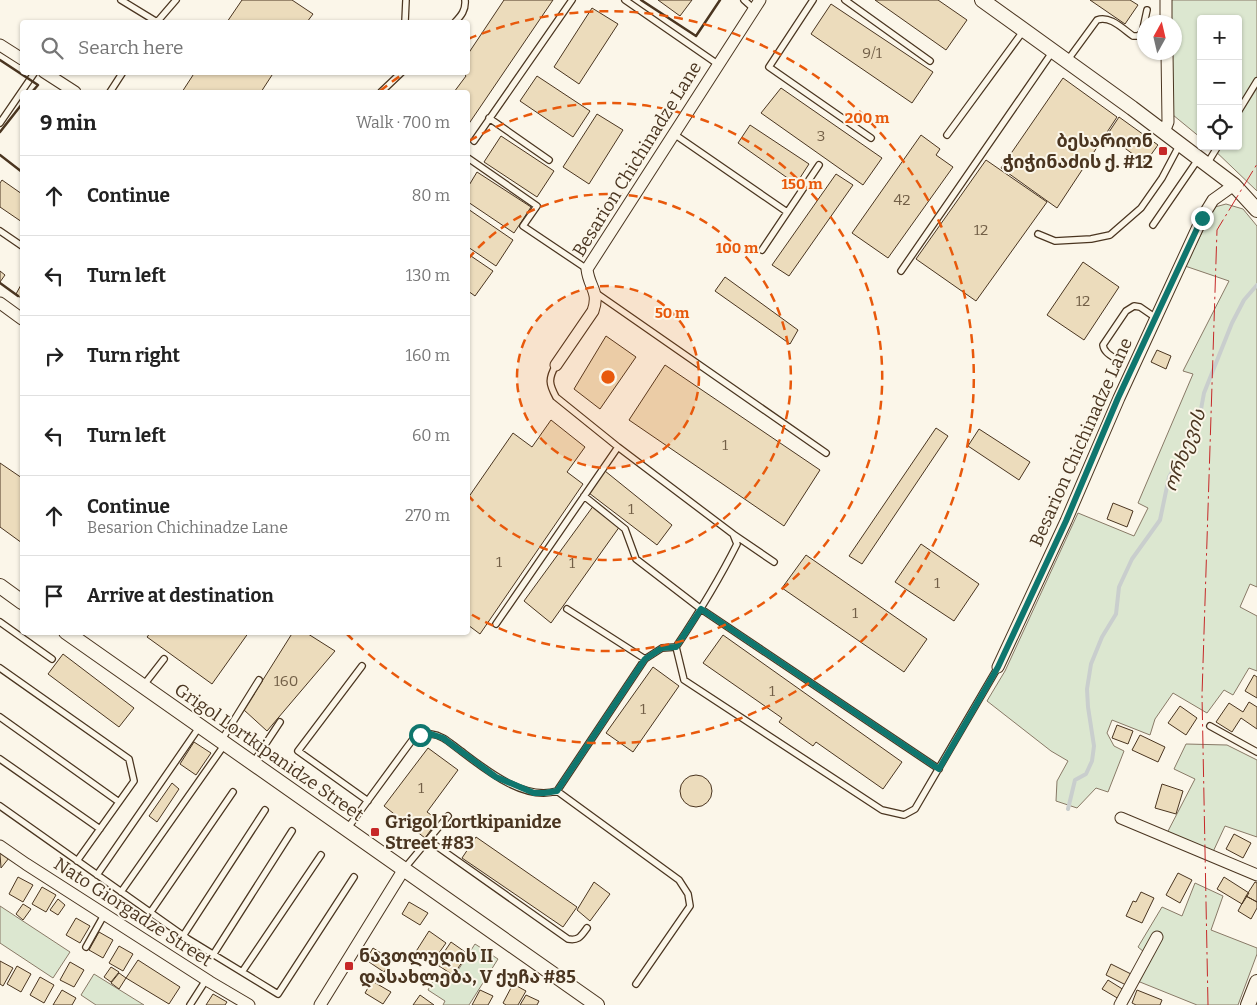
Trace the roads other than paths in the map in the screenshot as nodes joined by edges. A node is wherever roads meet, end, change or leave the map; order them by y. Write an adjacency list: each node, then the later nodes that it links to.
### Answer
1 (121, 0): 15 (lane)
2 (176, 0): 16 (lane)
3 (406, 0): 17 (lane)
4 (464, 0): 18 (lane)
5 (572, 0): 38 (lane)
6 (625, 0): 26 (lane)
7 (744, 0): 12 (lane)
8 (813, 0): 43 (lane)
9 (845, 0): 24 (lane)
10 (982, 0): 19 (street)
11 (1166, 0): 14 (street)
12 (757, 4): 26 (street, Besarion Chichinadze Lane)
13 (1147, 10): 25 (lane)
14 (1166, 15)
15 (154, 20)
16 (159, 20)
17 (405, 20)
18 (457, 20)
19 (1024, 30): 21 (street); 42 (lane)
20 (0, 45): 22 (street)
21 (1053, 51): 25 (street); 60 (lane)
22 (20, 58)
23 (1167, 60): 40 (street)
24 (930, 61)
25 (1067, 61): 40 (street)
26 (718, 65): 41 (street, Besarion Chichinadze Lane)
27 (33, 75): 32 (lane)
28 (49, 75): 33 (street)
29 (121, 75): 34 (lane)
30 (399, 75): 35 (lane)
31 (1257, 81): 37 (lane)
32 (23, 90)
33 (72, 90)
34 (111, 90)
35 (383, 90)
36 (20, 94): 39 (lane)
37 (1242, 105)
38 (489, 118): 44 (lane); 48 (lane)
39 (0, 123)
40 (1164, 132): 45 (street)
41 (674, 134): 53 (lane); 59 (street, Besarion Chichinadze Lane)
42 (947, 135)
43 (870, 138)
44 (474, 140)
45 (1180, 144): 49 (street); 56 (lane)
46 (1214, 150): 49 (lane)
47 (470, 159): 59 (lane)
48 (549, 160)
49 (1203, 161): 51 (street); 54 (lane)
50 (819, 165): 53 (lane)
51 (1234, 184): 52 (street); 64 (street, Besarion Chichinadze Lane)
52 (1257, 210)
53 (787, 212): 58 (lane)
54 (1153, 225)
55 (0, 231): 57 (lane)
56 (1038, 234)
57 (20, 245)
58 (762, 250)
59 (587, 269): 61 (street, Besarion Chichinadze Lane)
60 (901, 271)
61 (596, 293): 66 (street); 68 (lane)
62 (0, 303): 63 (street)
63 (20, 317)
64 (1156, 318): 65 (lane); 84 (street, Besarion Chichinadze Lane)
65 (1118, 361)
66 (556, 366): 67 (lane)
67 (618, 447): 69 (lane); 70 (lane)
68 (826, 453)
69 (584, 496): 75 (lane); 77 (lane)
70 (734, 534): 71 (lane); 75 (lane)
71 (774, 562)
72 (0, 586): 73 (street)
73 (20, 601)
74 (567, 609): 82 (lane)
75 (701, 609): 79 (lane); 96 (lane)
76 (0, 622): 80 (lane)
77 (496, 624)
78 (70, 635): 87 (street, Grigol Lortkipanidze Street)
79 (676, 647): 82 (lane); 96 (lane)
80 (52, 659)
81 (164, 659): 87 (lane)
82 (645, 659): 97 (lane)
83 (362, 666): 99 (lane)
84 (998, 667): 96 (lane)
85 (0, 668): 100 (lane)
86 (260, 680): 92 (lane)
87 (143, 686): 90 (street, Grigol Lortkipanidze Street)
88 (0, 717): 100 (lane)
89 (280, 722): 95 (lane)
90 (200, 726): 92 (street, Grigol Lortkipanidze Street); 113 (lane)
91 (1210, 726): 93 (lane)
92 (223, 742): 95 (street, Grigol Lortkipanidze Street); 116 (lane)
93 (1257, 752)
94 (0, 759): 106 (lane)
95 (253, 763): 105 (street, Grigol Lortkipanidze Street)
96 (939, 769)
97 (557, 791): 99 (lane); 127 (lane)
98 (233, 792): 117 (lane)
99 (368, 801): 105 (lane)
100 (119, 802): 106 (lane)
101 (0, 806): 111 (lane)
102 (264, 810): 120 (lane)
103 (448, 816): 108 (lane)
104 (1121, 818): 114 (street)
105 (347, 829): 112 (street, Grigol Lortkipanidze Street)
106 (100, 830): 111 (lane)
107 (292, 831): 123 (lane)
108 (428, 840): 112 (lane); 119 (lane)
109 (0, 846): 118 (street, Nato Giorgadze Street)
110 (321, 855): 124 (lane)
111 (77, 861): 113 (lane)
112 (404, 869): 128 (street, Grigol Lortkipanidze Street); 131 (street)
113 (96, 875): 116 (lane)
114 (1257, 875)
115 (354, 877): 124 (lane)
116 (121, 892): 117 (lane)
117 (150, 913): 120 (lane)
118 (104, 915): 122 (lane); 125 (street, Nato Giorgadze Street)
119 (587, 928)
120 (183, 936): 123 (lane)
121 (1157, 937): 132 (street)
122 (86, 947)
123 (213, 955): 124 (lane)
124 (242, 972)
125 (206, 980): 129 (lane); 130 (street, Nato Giorgadze Street)
126 (1257, 982): 133 (street)
127 (636, 984)
128 (590, 1003)
129 (190, 1005)
130 (249, 1005)
131 (320, 1005)
132 (1120, 1005)
133 (1248, 1005)

